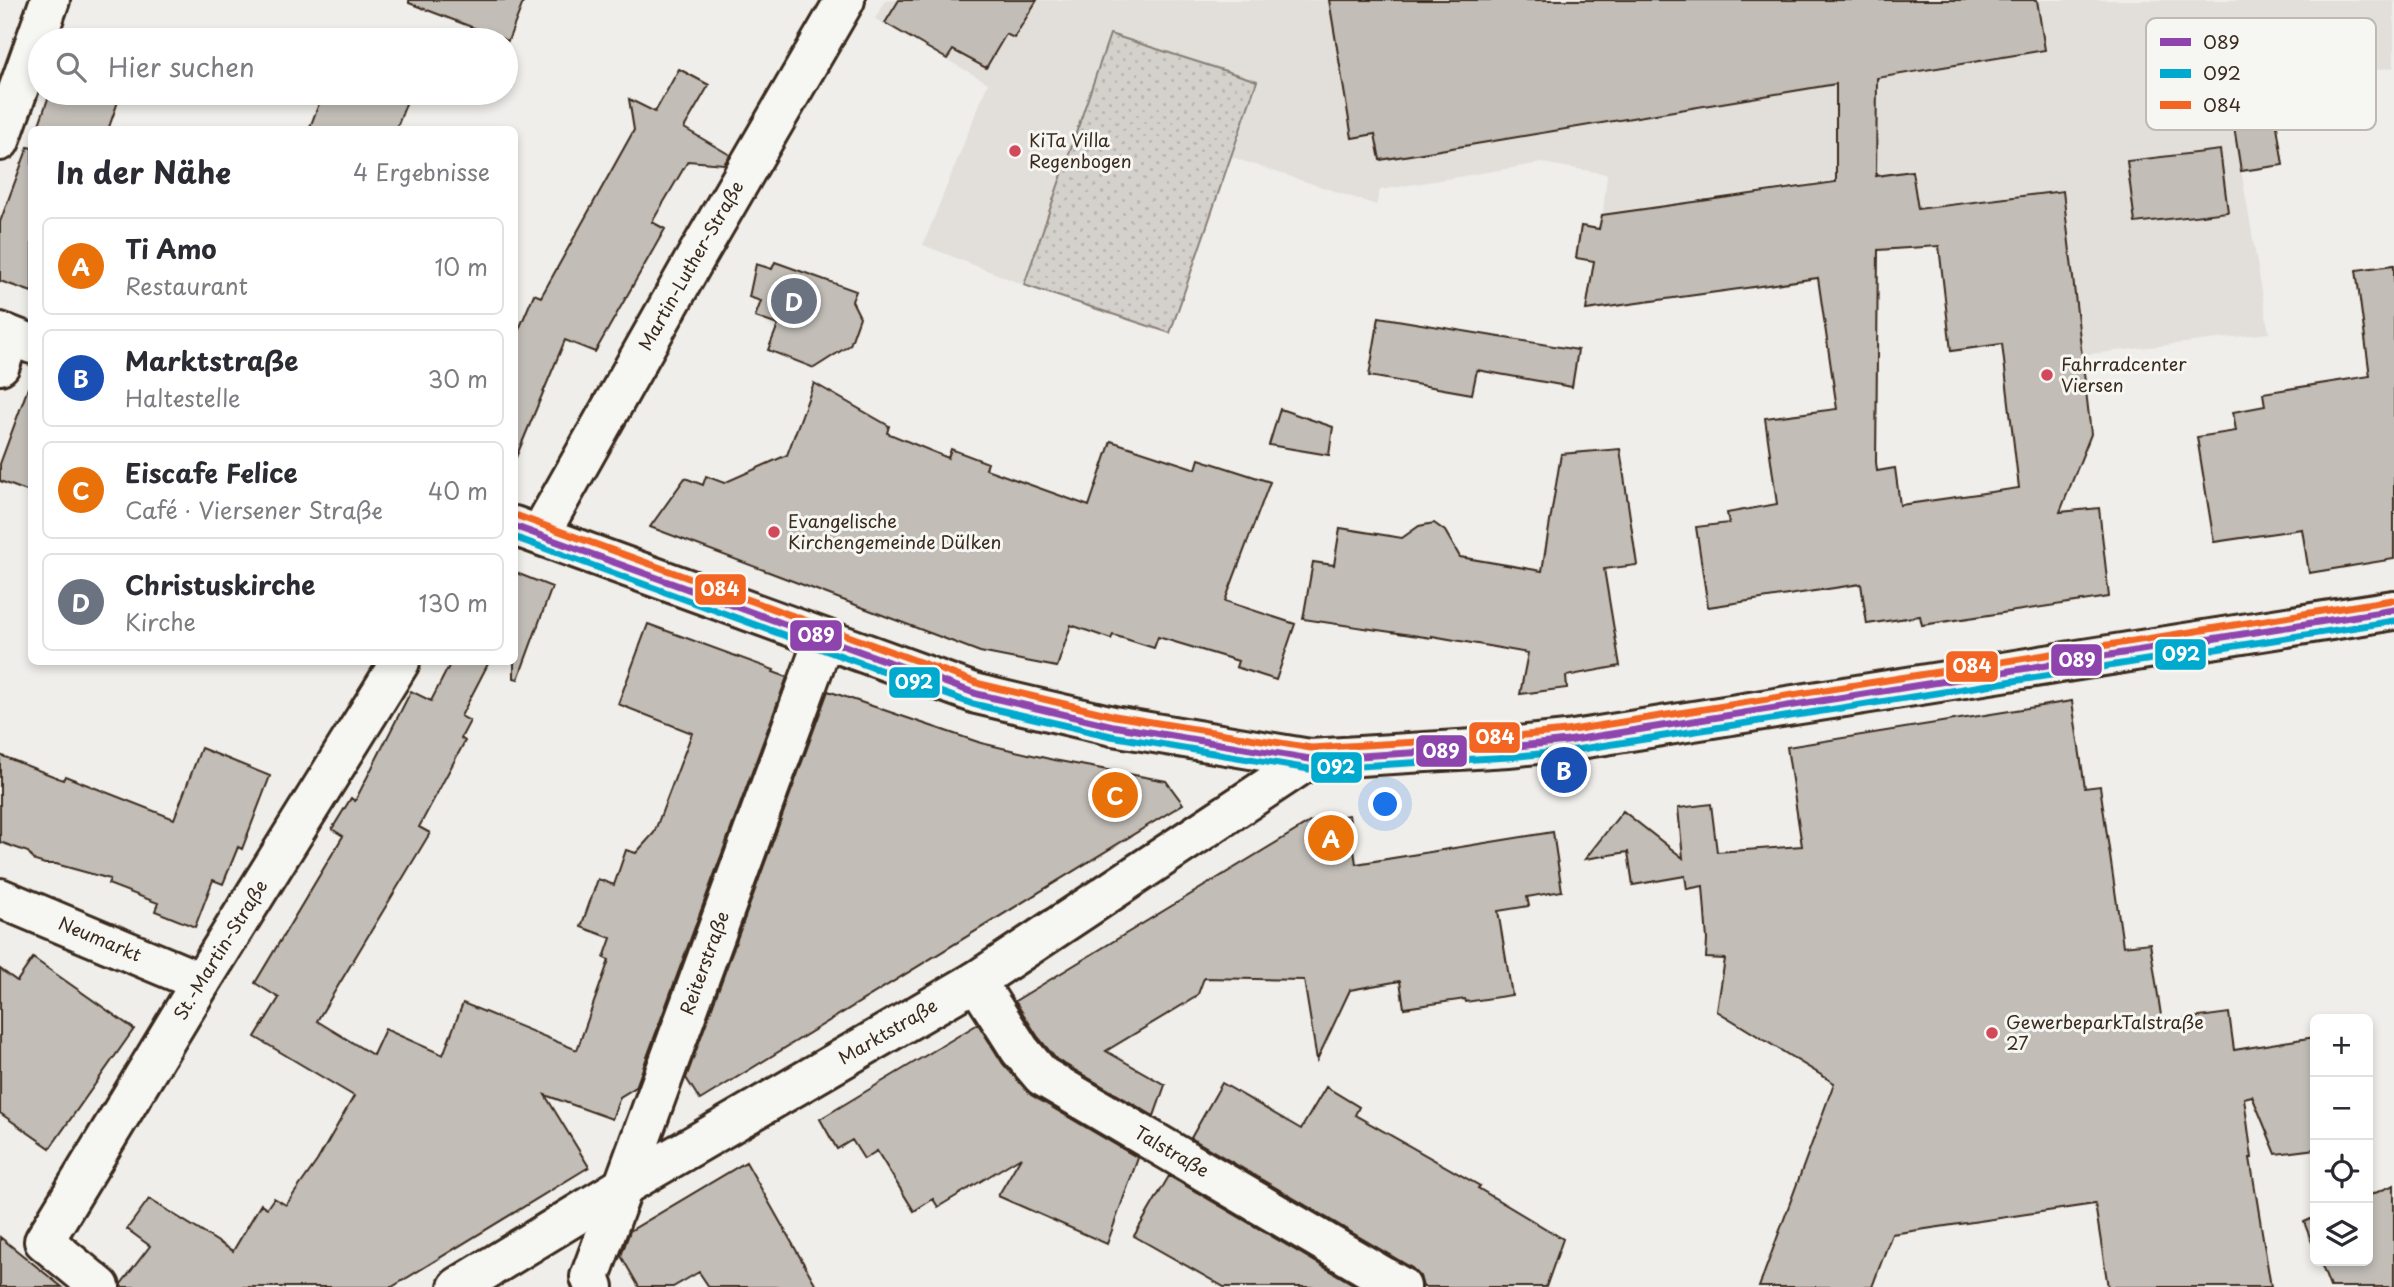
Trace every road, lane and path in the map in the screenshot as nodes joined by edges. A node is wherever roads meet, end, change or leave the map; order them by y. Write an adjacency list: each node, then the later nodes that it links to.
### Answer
1 (50, 0): 3 (street)
2 (845, 0): 6 (street, Martin-Luther-Straße)
3 (40, 28)
4 (28, 62): 5 (street)
5 (0, 141)
6 (527, 530): 8 (street)
7 (2394, 610): 10 (street)
8 (824, 639): 10 (street); 14 (street, Reiterstraße)
9 (398, 665): 13 (street, St.-Martin-Straße)
10 (1310, 759): 12 (street, Marktstraße)
11 (0, 898): 13 (street, Neumarkt)
12 (976, 981): 14 (street, Marktstraße); 18 (street, Talstraße)
13 (201, 982): 15 (street, St.-Martin-Straße)
14 (622, 1187): 16 (street, Marktstraße); 17 (street, Reiterstraße)
15 (100, 1287)
16 (458, 1287)
17 (594, 1287)
18 (1401, 1287)

